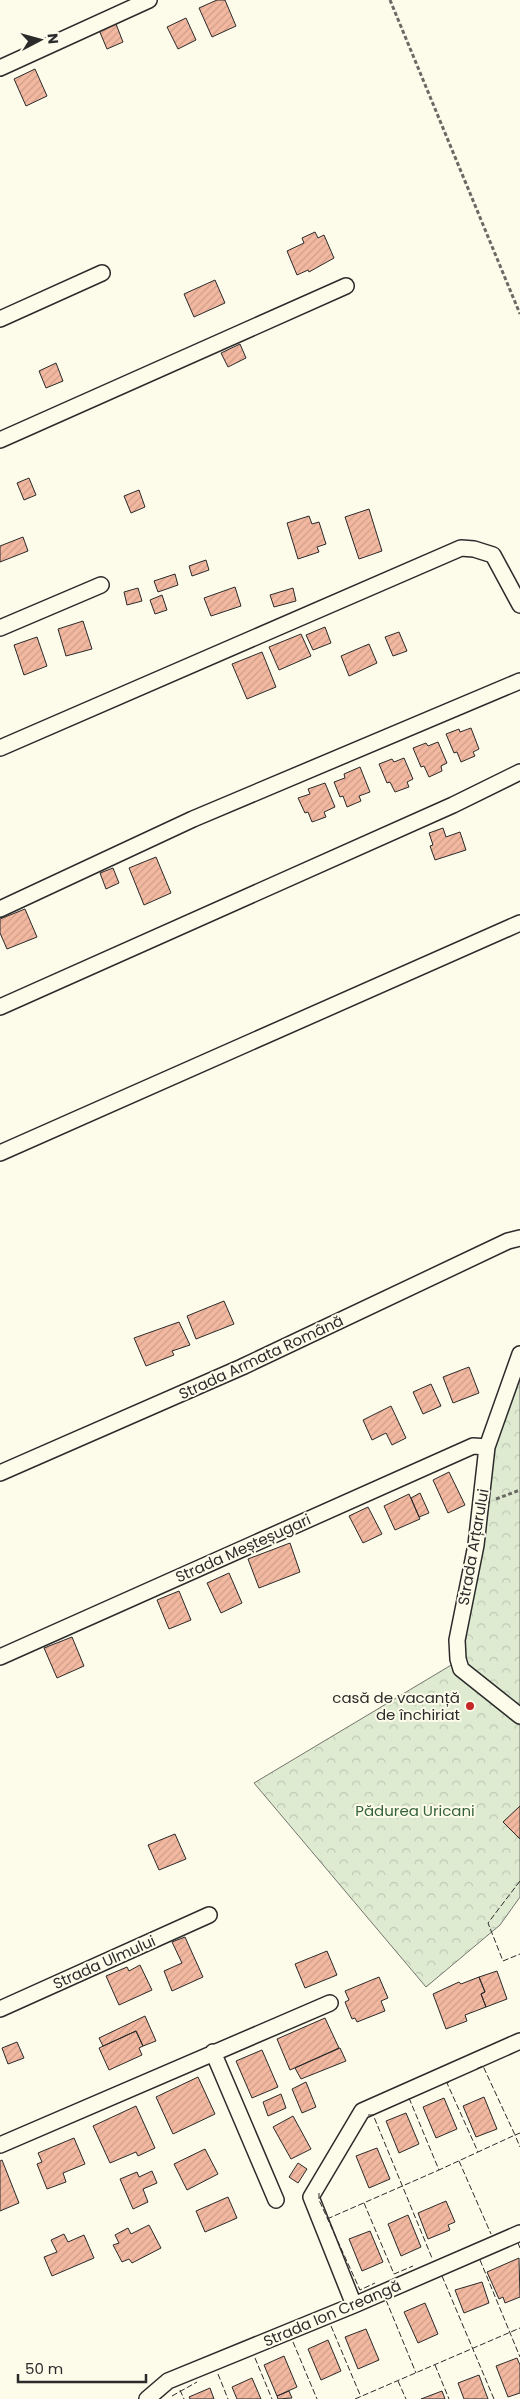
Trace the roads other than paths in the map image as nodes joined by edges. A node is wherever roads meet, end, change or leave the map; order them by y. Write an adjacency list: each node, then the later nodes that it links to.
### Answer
1 (149, 0): 2 (street)
2 (0, 68)
3 (102, 274): 5 (street)
4 (346, 286): 6 (street)
5 (0, 319)
6 (0, 440)
7 (100, 585): 9 (street)
8 (520, 605): 11 (street)
9 (0, 628)
10 (520, 681): 13 (street)
11 (0, 748)
12 (520, 772): 15 (street)
13 (0, 909)
14 (520, 923): 16 (street)
15 (0, 1007)
16 (0, 1153)
17 (520, 1238): 20 (street, Strada Armata Română)
18 (520, 1354): 19 (street, Strada Arțarului)
19 (487, 1447): 21 (street, Strada Meșteșugari); 22 (street, Strada Arțarului)
20 (0, 1473)
21 (0, 1656)
22 (520, 1716)
23 (208, 1915): 25 (street, Strada Ulmului)
24 (330, 2003): 27 (street)
25 (0, 2009)
26 (520, 2041): 31 (street)
27 (213, 2052): 28 (street); 29 (street)
28 (0, 2145)
29 (276, 2200)
30 (520, 2233): 31 (street, Strada Ion Creangă)
31 (354, 2305): 32 (street, Strada Ion Creangă)
32 (147, 2399)

